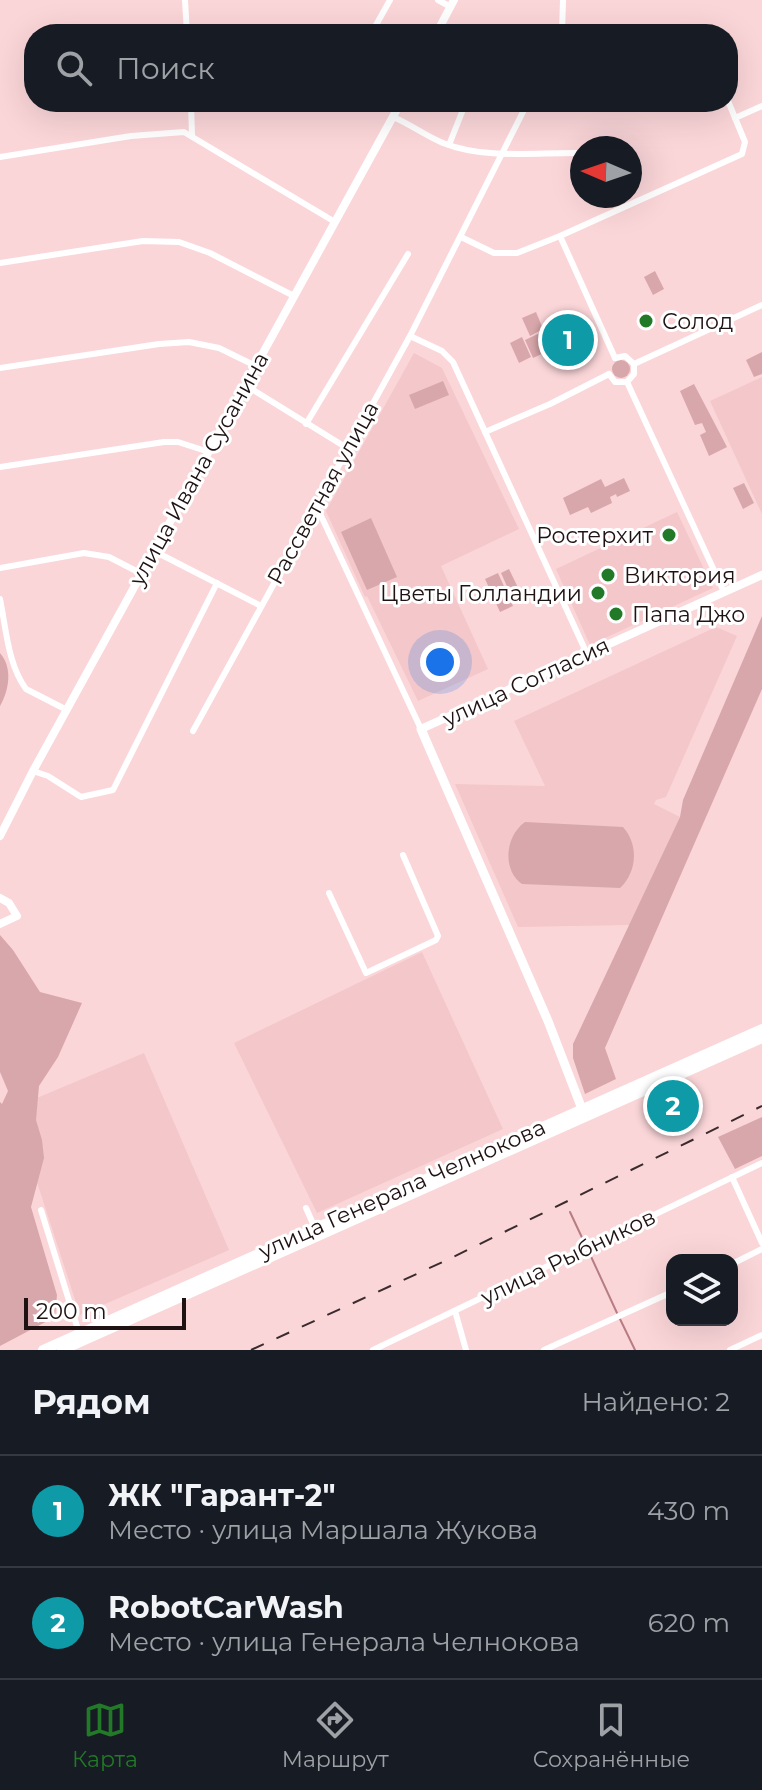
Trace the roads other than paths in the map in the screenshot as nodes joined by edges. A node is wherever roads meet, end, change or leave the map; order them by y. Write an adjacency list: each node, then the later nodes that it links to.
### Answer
1 (185, 0): 6 (street)
2 (390, 0): 7 (street)
3 (438, 0): 5 (street)
4 (563, 0): 9 (street)
5 (452, 3): 8 (street)
6 (186, 24)
7 (377, 24)
8 (441, 24)
9 (562, 24)
10 (762, 106): 17 (street)
11 (191, 112): 18 (street)
12 (394, 112): 16 (street, улица Ивана Сусанина)
13 (462, 112): 19 (street)
14 (523, 112): 20 (street)
15 (733, 112): 17 (street)
16 (393, 117): 19 (street); 23 (street, улица Ивана Сусанина)
17 (735, 118): 24 (street)
18 (192, 136): 22 (street); 23 (street)
19 (449, 145): 20 (street)
20 (503, 153): 21 (street); 25 (street, Рассветная улица)
21 (570, 153)
22 (0, 157)
23 (335, 222): 28 (street, улица Ивана Сусанина)
24 (560, 236): 25 (street); 31 (street)
25 (461, 237): 30 (street, Рассветная улица)
26 (408, 254): 38 (street)
27 (0, 263): 28 (street)
28 (294, 296): 33 (street, улица Ивана Сусанина)
29 (762, 305): 32 (street)
30 (410, 336): 39 (street); 40 (street, Рассветная улица)
31 (615, 358): 32 (street); 35 (street)
32 (634, 364): 36 (street)
33 (256, 366): 34 (street); 37 (street, улица Ивана Сусанина)
34 (0, 368)
35 (609, 374): 36 (street); 39 (street)
36 (627, 382): 49 (street)
37 (245, 385): 38 (street); 41 (street, улица Ивана Сусанина)
38 (306, 424): 40 (street)
39 (485, 432): 52 (street)
40 (347, 448): 43 (street, Рассветная улица)
41 (209, 452): 42 (street); 44 (street, улица Ивана Сусанина)
42 (0, 467)
43 (316, 505): 51 (street, Рассветная улица); 54 (street)
44 (154, 551): 46 (street, улица Ивана Сусанина); 48 (street)
45 (0, 568): 46 (street)
46 (142, 574): 53 (street, улица Ивана Сусанина)
47 (762, 575): 49 (street, улица Согласия)
48 (217, 583): 51 (street); 56 (street)
49 (724, 592): 52 (street, улица Согласия)
50 (0, 599): 53 (street)
51 (261, 606): 55 (street, Рассветная улица)
52 (587, 654): 54 (street, улица Согласия)
53 (67, 710): 56 (street, улица Ивана Сусанина)
54 (421, 729): 64 (main road)
55 (193, 731)
56 (33, 771): 57 (street, улица Ивана Сусанина)
57 (0, 836)
58 (403, 855): 59 (street)
59 (329, 893)
60 (0, 898): 61 (street)
61 (0, 924)
62 (762, 1029): 64 (main road, улица Генерала Челнокова)
63 (762, 1038): 77 (main road, улица Генерала Челнокова)
64 (582, 1109): 69 (main road, улица Генерала Челнокова)
65 (762, 1163): 66 (street, улица Рыбников)
66 (732, 1177): 70 (street); 73 (street, улица Рыбников)
67 (306, 1208): 69 (street)
68 (41, 1210): 74 (street)
69 (315, 1228): 74 (main road, улица Генерала Челнокова)
70 (762, 1246): 71 (street)
71 (738, 1260)
72 (666, 1295): 80 (street)
73 (455, 1311): 78 (street, улица Рыбников); 79 (street)
74 (79, 1333): 76 (main road, улица Генерала Челнокова)
75 (762, 1335): 81 (street)
76 (43, 1350)
77 (62, 1350)
78 (373, 1350)
79 (466, 1350)
80 (544, 1350)
81 (730, 1350)

